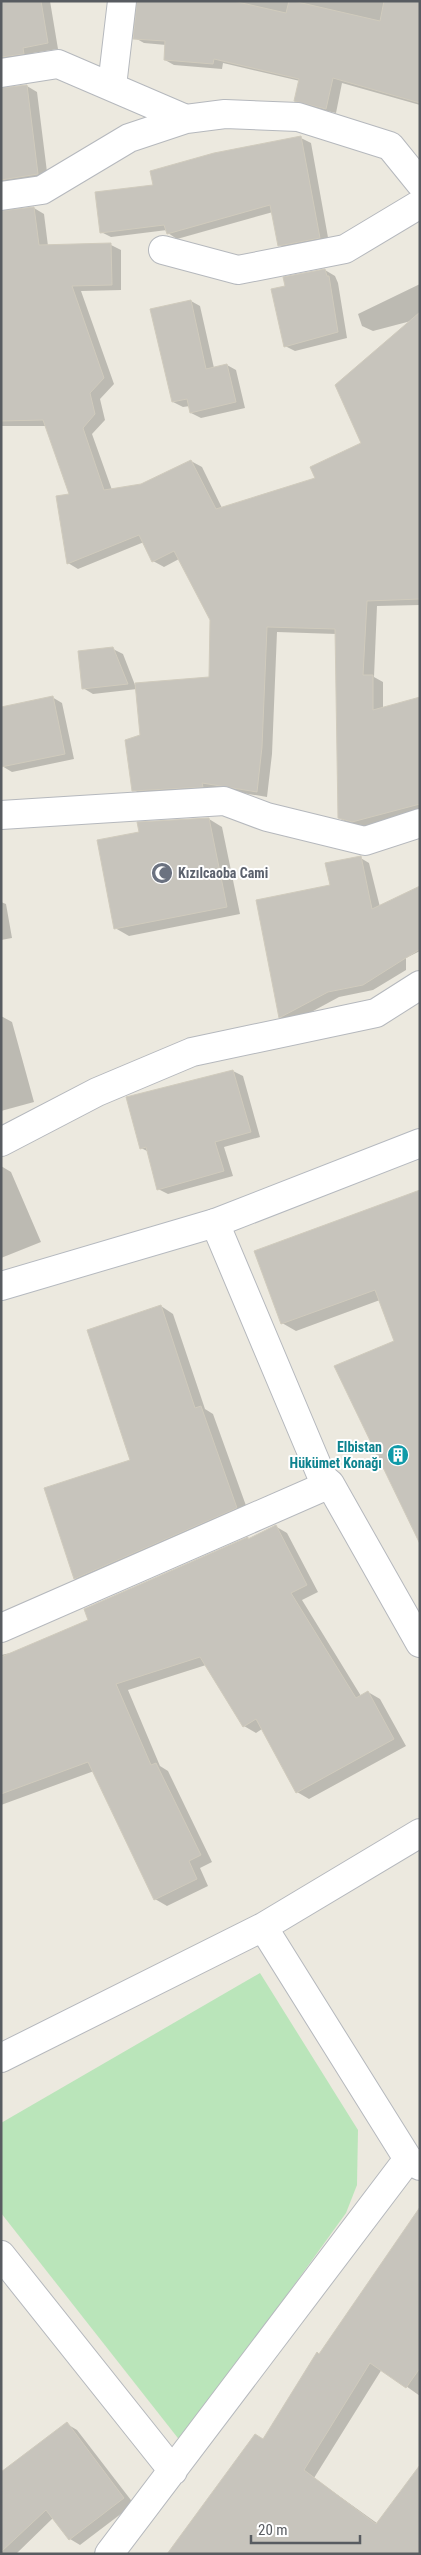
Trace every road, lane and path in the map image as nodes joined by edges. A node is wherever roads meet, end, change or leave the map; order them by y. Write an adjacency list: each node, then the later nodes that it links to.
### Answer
1 (122, 1): 3 (street)
2 (1, 73): 3 (street)
3 (112, 86): 4 (street)
4 (186, 120): 5 (street); 6 (street)
5 (420, 183)
6 (1, 196)
7 (420, 204): 8 (street)
8 (163, 250)
9 (1, 815): 10 (street)
10 (420, 823)
11 (420, 985): 12 (street)
12 (1, 1142)
13 (420, 1144): 14 (street)
14 (215, 1223): 15 (street); 16 (street)
15 (1, 1286)
16 (330, 1484): 17 (street); 18 (street)
17 (1, 1628)
18 (420, 1643)
19 (420, 1833): 20 (street)
20 (263, 1927): 21 (street); 22 (street)
21 (1, 2058)
22 (414, 2163): 24 (street)
23 (2, 2257): 24 (street)
24 (173, 2471): 25 (street)
25 (109, 2554)

